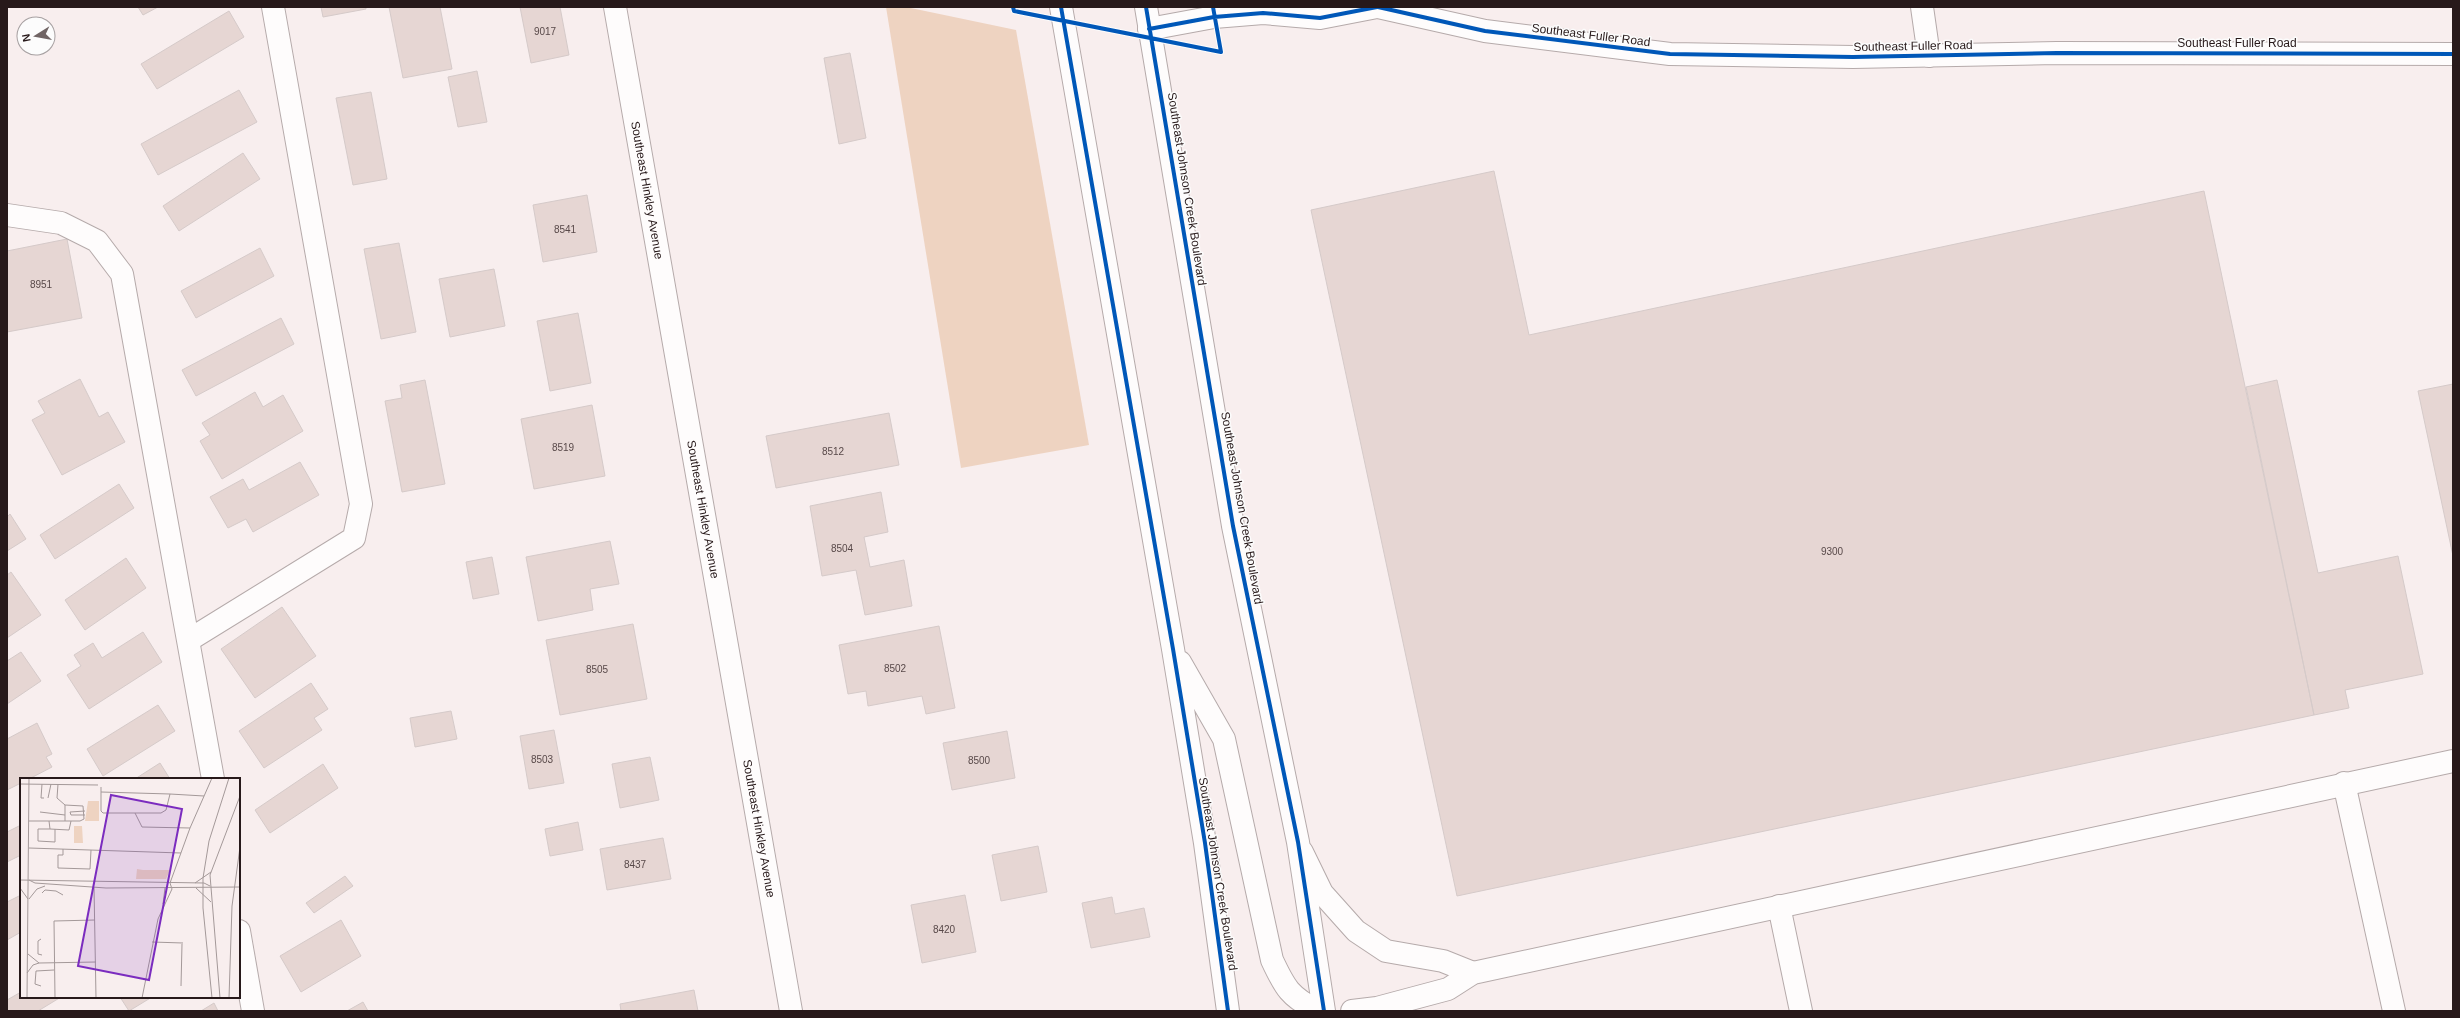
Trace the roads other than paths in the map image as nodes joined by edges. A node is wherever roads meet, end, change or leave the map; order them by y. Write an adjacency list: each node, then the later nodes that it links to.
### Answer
1 (272, 7): 11 (main road)
2 (615, 7): 21 (main road, Southeast Hinkley Avenue)
3 (1061, 7): 12 (main road, Southeast Johnson Creek Boulevard)
4 (1146, 7): 7 (main road, Southeast Johnson Creek Boulevard)
5 (1377, 7): 7 (main road, Southeast Fuller Road); 9 (main road, Southeast Fuller Road)
6 (1922, 7): 9 (main road)
7 (1149, 28): 16 (main road, Southeast Johnson Creek Boulevard)
8 (2453, 54): 9 (main road, Southeast Fuller Road)
9 (1929, 56)
10 (7, 215): 11 (main road)
11 (188, 640): 14 (main road)
12 (1172, 649): 22 (main road, Southeast Johnson Creek Boulevard); 23 (main road)
13 (2453, 760): 15 (main road)
14 (213, 778)
15 (2344, 783): 17 (main road); 27 (main road)
16 (1298, 842): 19 (main road); 24 (main road, Southeast Johnson Creek Boulevard)
17 (1779, 906): 19 (main road); 26 (main road)
18 (240, 937): 20 (main road)
19 (1473, 973): 25 (main road)
20 (253, 1011)
21 (791, 1011)
22 (1228, 1011)
23 (1318, 1011)
24 (1324, 1011)
25 (1352, 1011)
26 (1801, 1011)
27 (2394, 1011)

